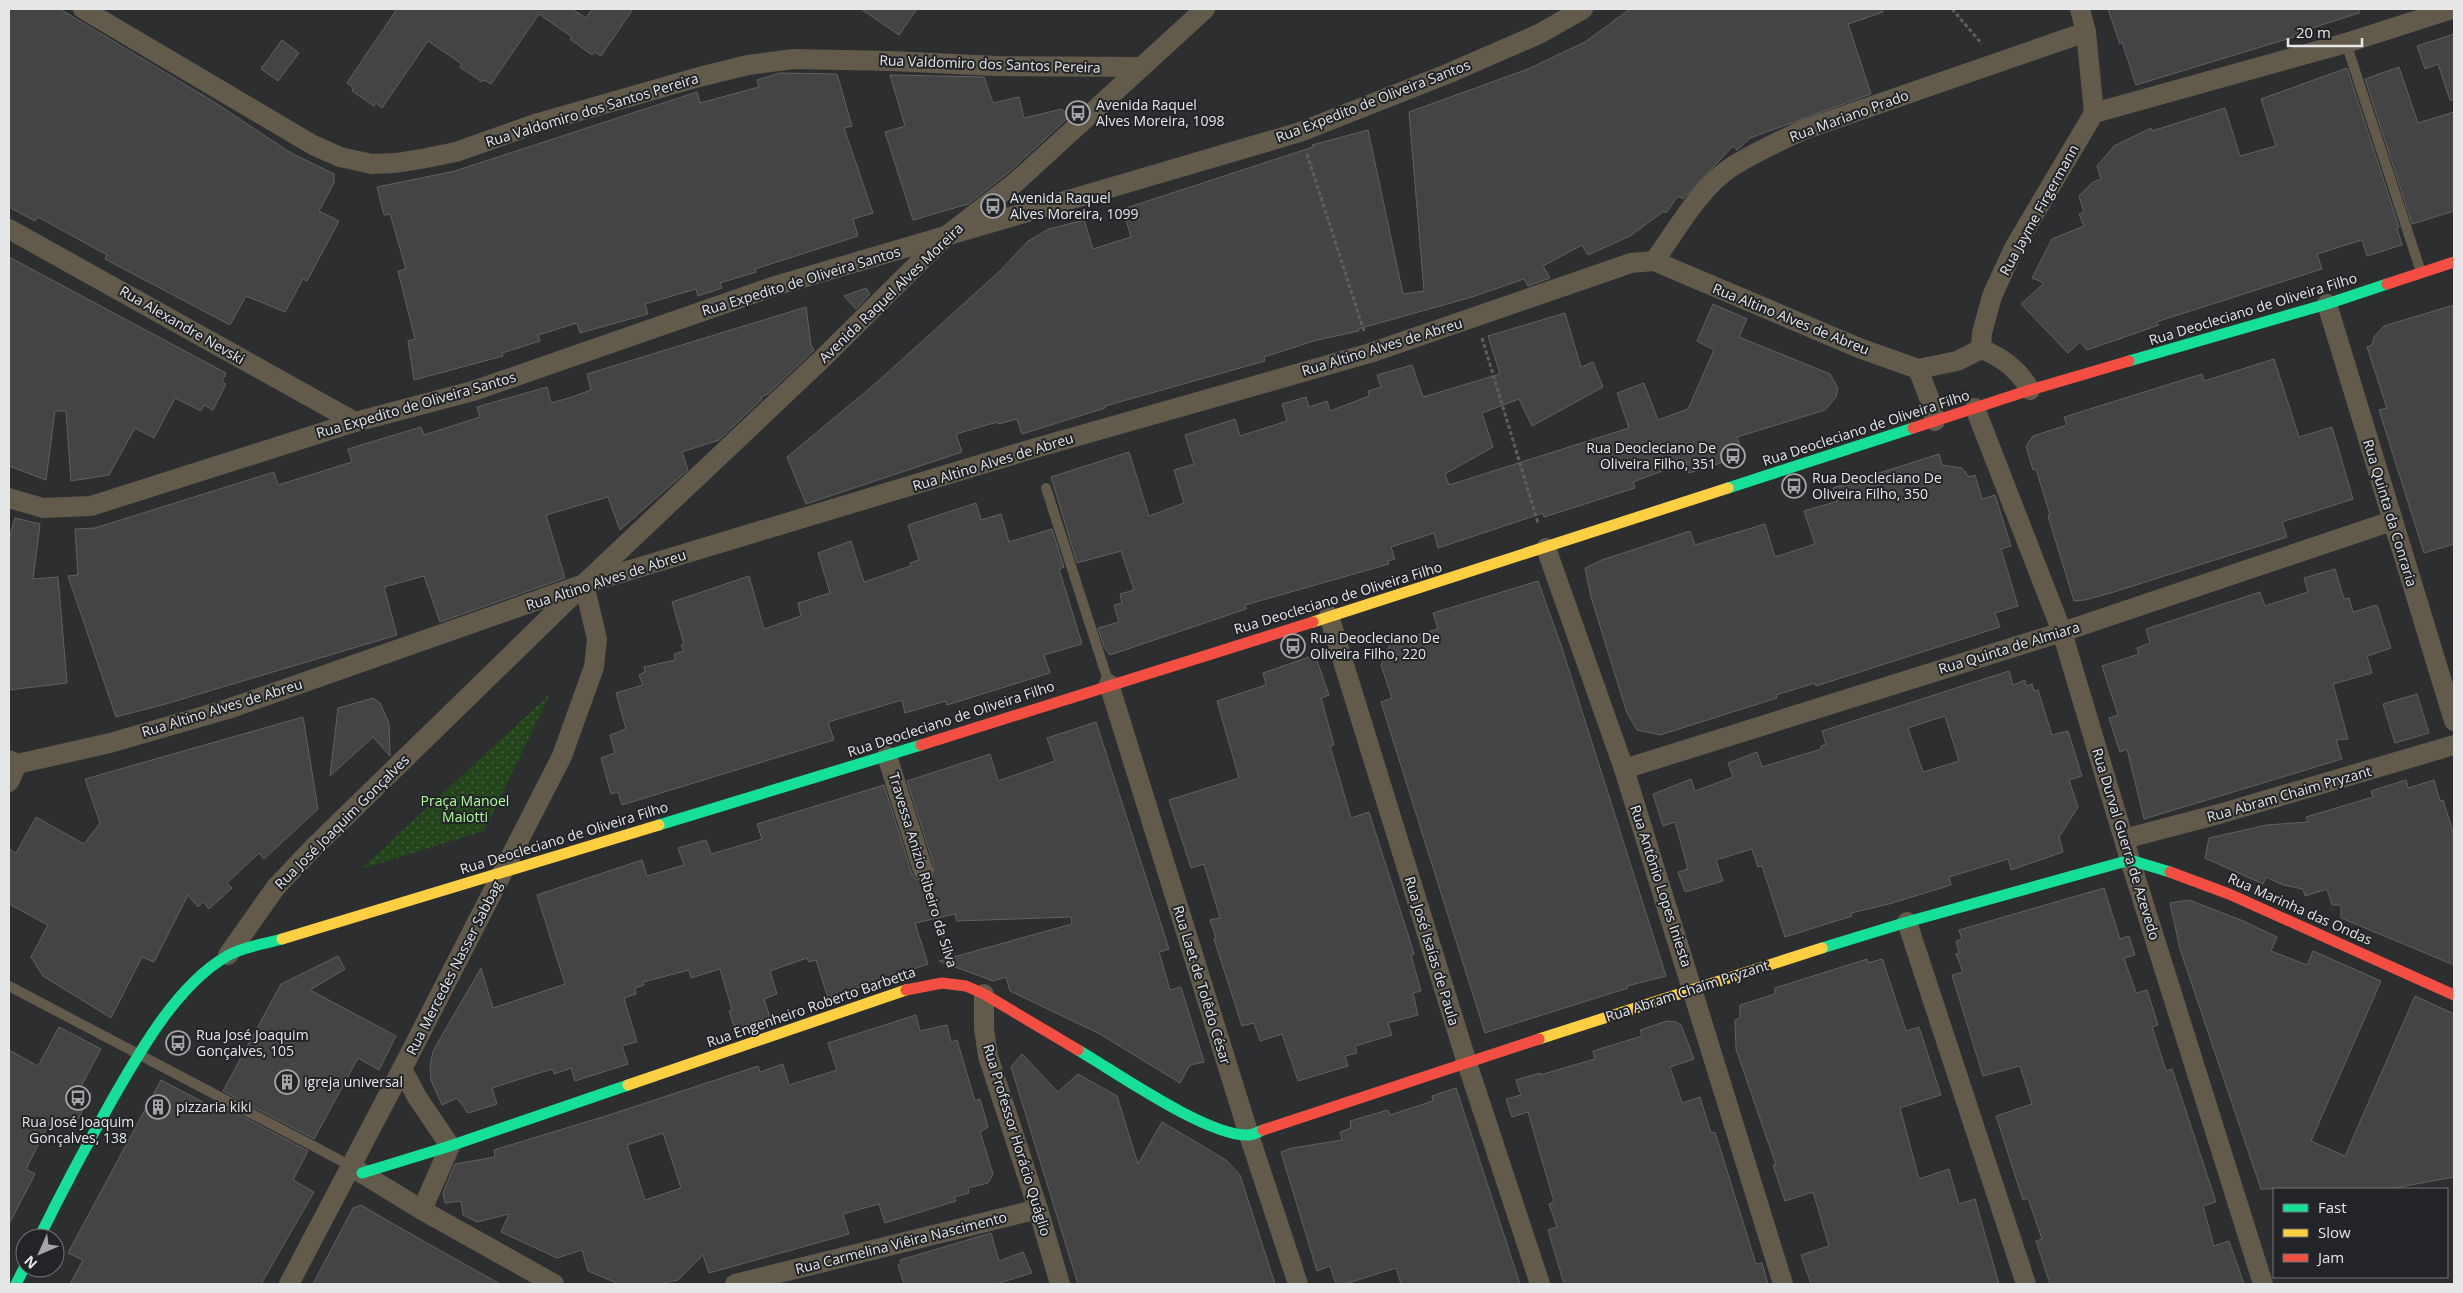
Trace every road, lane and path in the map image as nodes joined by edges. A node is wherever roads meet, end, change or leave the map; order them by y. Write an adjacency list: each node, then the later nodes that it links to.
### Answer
1 (82, 9): 11 (street, Rua Valdomiro dos Santos Pereira)
2 (1205, 9): 11 (street, Avenida Raquel Alves Moreira)
3 (1583, 9): 13 (street, Rua Expedito de Oliveira Santos)
4 (1952, 9): 10 (path)
5 (2080, 9): 8 (street)
6 (2452, 9): 7 (street)
7 (2415, 15): 9 (street)
8 (2086, 32): 10 (street, Rua Mariano Prado); 12 (street)
9 (2346, 43): 12 (street); 18 (lane)
10 (1998, 63): 16 (street, Rua Mariano Prado)
11 (1142, 67): 15 (street, Avenida Raquel Alves Moreira)
12 (2094, 113): 21 (street, Rua Jayme Firgermann)
13 (1300, 132): 15 (street, Rua Expedito de Oliveira Santos); 22 (path)
14 (9, 229): 27 (street, Rua Alexandre Nevski)
15 (945, 237): 27 (street, Rua Expedito de Oliveira Santos); 33 (street, Avenida Raquel Alves Moreira)
16 (1654, 261): 20 (street, Rua Altino Alves de Abreu); 23 (street, Rua Altino Alves de Abreu)
17 (2454, 262): 18 (street, Rua Deocleciano de Oliveira Filho)
18 (2421, 272): 19 (street, Rua Deocleciano de Oliveira Filho)
19 (2327, 304): 24 (street, Rua Deocleciano de Oliveira Filho); 31 (street, Rua Quinta da Conraria)
20 (1476, 318): 22 (street, Rua Altino Alves de Abreu); 29 (path)
21 (1982, 349): 23 (street); 24 (street)
22 (1370, 353): 33 (street, Rua Altino Alves de Abreu)
23 (1918, 369): 26 (street)
24 (2030, 390): 25 (street, Rua Deocleciano de Oliveira Filho)
25 (1975, 408): 26 (street, Rua Deocleciano de Oliveira Filho); 35 (street, Rua Durval Guerra de Azevedo)
26 (1935, 421): 32 (street, Rua Deocleciano de Oliveira Filho)
27 (355, 422): 30 (street, Rua Expedito de Oliveira Santos)
28 (1046, 488): 36 (lane)
29 (1528, 496)
30 (9, 498)
31 (2392, 521): 35 (street, Rua Quinta de Almiara); 37 (street, Rua Quinta da Conraria)
32 (1546, 548): 34 (street, Rua Deocleciano de Oliveira Filho); 41 (street, Rua Antônio Lopes Iniesta)
33 (584, 584): 40 (street, Rua Altino Alves de Abreu); 45 (street, Rua Mercedes Nasser Sabbag); 47 (street, Rua José Joaquim Gonçalves)
34 (1330, 616): 36 (street, Rua Deocleciano de Oliveira Filho); 54 (street, Rua José Isaías de Paula)
35 (2062, 632): 41 (street, Rua Quinta de Almiara); 42 (street, Rua Durval Guerra de Azevedo)
36 (1109, 684): 39 (street, Rua Deocleciano de Oliveira Filho); 56 (street, Rua Laet de Tolêdo César)
37 (2454, 721)
38 (2454, 745): 42 (street, Rua Abram Chaim Pryzant)
39 (887, 756): 44 (street, Travessa Anizio Ribeiro da Silva); 45 (street, Rua Deocleciano de Oliveira Filho)
40 (12, 769)
41 (1624, 769): 50 (street, Rua Antônio Lopes Iniesta)
42 (2124, 839): 43 (street, Rua Durval Guerra de Azevedo)
43 (2130, 860): 46 (street, Rua Abram Chaim Pryzant); 52 (street, Rua Marinha das Ondas); 70 (street, Rua Durval Guerra de Azevedo)
44 (923, 870): 48 (path, Travessa Anizio Ribeiro da Silva)
45 (501, 873): 47 (street, Rua Deocleciano de Oliveira Filho); 55 (street, Rua Mercedes Nasser Sabbag)
46 (1907, 922): 50 (street, Rua Abram Chaim Pryzant); 69 (street)
47 (228, 955): 53 (street, Rua José Joaquim Gonçalves)
48 (958, 984): 51 (street, Rua Engenheiro Roberto Barbetta); 57 (street, Rua Engenheiro Roberto Barbetta)
49 (9, 986): 53 (lane)
50 (1693, 988): 54 (street, Rua Abram Chaim Pryzant); 68 (street, Rua Antônio Lopes Iniesta)
51 (984, 994): 56 (street, Rua Engenheiro Roberto Barbetta); 59 (street, Rua Professor Horácio Quáglio)
52 (2454, 995)
53 (139, 1052): 58 (lane); 61 (street, Rua José Joaquim Gonçalves)
54 (1467, 1063): 56 (street, Rua Abram Chaim Pryzant); 67 (street, Rua José Isaías de Paula)
55 (402, 1069): 57 (street); 58 (street, Rua Mercedes Nasser Sabbag)
56 (1249, 1135): 66 (street, Rua Laet de Tolêdo César)
57 (450, 1146): 58 (street, Rua Engenheiro Roberto Barbetta); 60 (street)
58 (356, 1170): 60 (street); 62 (street, Rua Mercedes Nasser Sabbag)
59 (1038, 1208): 64 (street, Rua Carmelina Viêira Nascimento); 65 (street, Rua Professor Horácio Quáglio)
60 (422, 1210): 63 (street)
61 (44, 1228)
62 (289, 1284)
63 (554, 1284)
64 (735, 1284)
65 (1060, 1284)
66 (1298, 1284)
67 (1540, 1284)
68 (1783, 1284)
69 (2026, 1284)
70 (2264, 1284)

